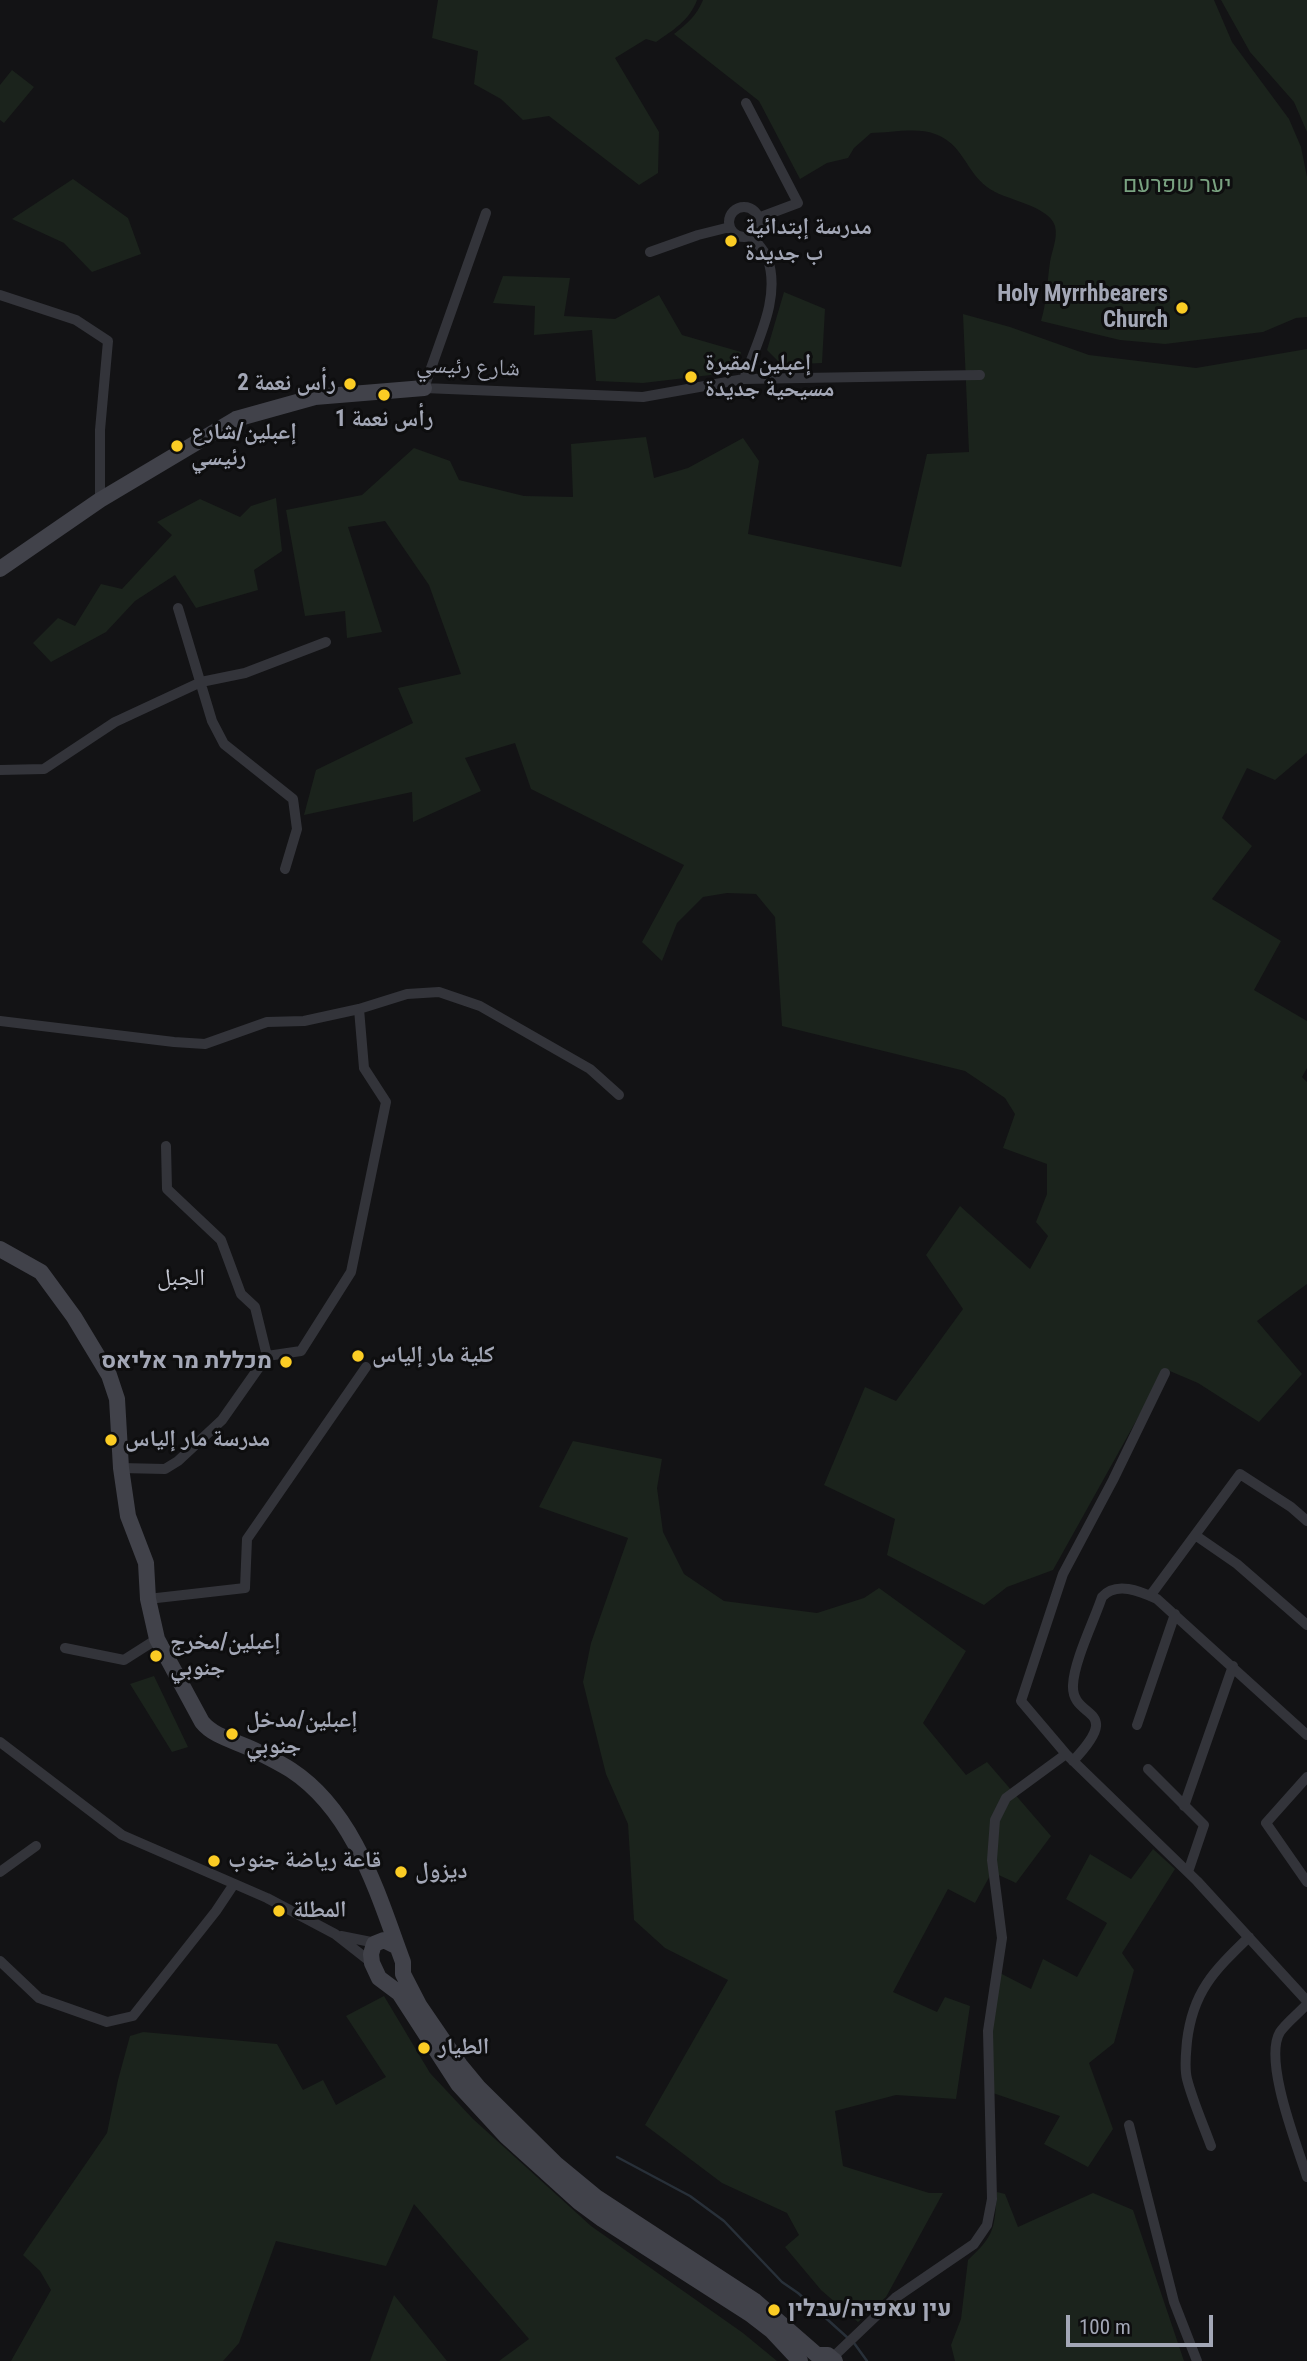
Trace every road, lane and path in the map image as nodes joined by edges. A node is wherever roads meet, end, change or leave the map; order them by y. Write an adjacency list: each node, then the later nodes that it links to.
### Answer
1 (746, 103): 3 (street)
2 (486, 214): 10 (street)
3 (758, 218): 4 (street); 5 (street)
4 (730, 227): 5 (street); 6 (street)
5 (751, 235): 9 (street)
6 (650, 252)
7 (0, 295): 11 (street)
8 (980, 375): 9 (street, شارع رئيسي)
9 (744, 379): 10 (street, شارع رئيسي)
10 (424, 388): 11 (main road, شارع رئيسي)
11 (100, 500): 12 (main road, شارع رئيسي)
12 (0, 569)
13 (178, 608): 15 (street)
14 (326, 642): 15 (street)
15 (201, 682): 16 (street); 17 (street)
16 (0, 770)
17 (285, 869)
18 (359, 1009): 19 (street); 20 (street); 23 (street)
19 (0, 1021)
20 (619, 1095)
21 (166, 1146): 23 (street)
22 (1, 1251): 26 (main road)
23 (267, 1356): 26 (street)
24 (366, 1367): 30 (street)
25 (1165, 1373): 39 (street)
26 (121, 1468): 30 (main road)
27 (1307, 1521): 28 (street)
28 (1195, 1535): 29 (street); 32 (street)
29 (1150, 1596): 31 (street); 39 (street)
30 (148, 1600): 33 (main road)
31 (1175, 1614): 35 (street); 36 (street)
32 (1307, 1625)
33 (157, 1639): 34 (street); 50 (main road)
34 (65, 1648)
35 (1233, 1666): 37 (street); 42 (street)
36 (1137, 1725)
37 (1307, 1735)
38 (0, 1742): 47 (street)
39 (1069, 1758): 45 (street); 59 (street)
40 (1148, 1769): 42 (street)
41 (1307, 1777): 46 (street)
42 (1184, 1806): 45 (street)
43 (36, 1846): 44 (street)
44 (0, 1872)
45 (1188, 1872): 49 (street)
46 (1307, 1882)
47 (234, 1884): 48 (street); 51 (street)
48 (335, 1934): 50 (street); 52 (street)
49 (1249, 1937): 55 (street); 57 (street)
50 (384, 1943): 52 (main road); 53 (main road)
51 (0, 1961)
52 (372, 1963): 54 (main road)
53 (403, 1974): 54 (main road); 59 (main road)
54 (385, 1981): 60 (main road)
55 (1306, 2000): 58 (street)
56 (1129, 2125): 61 (street)
57 (1211, 2146)
58 (1307, 2177)
59 (823, 2359)
60 (800, 2361)
61 (1197, 2361)

